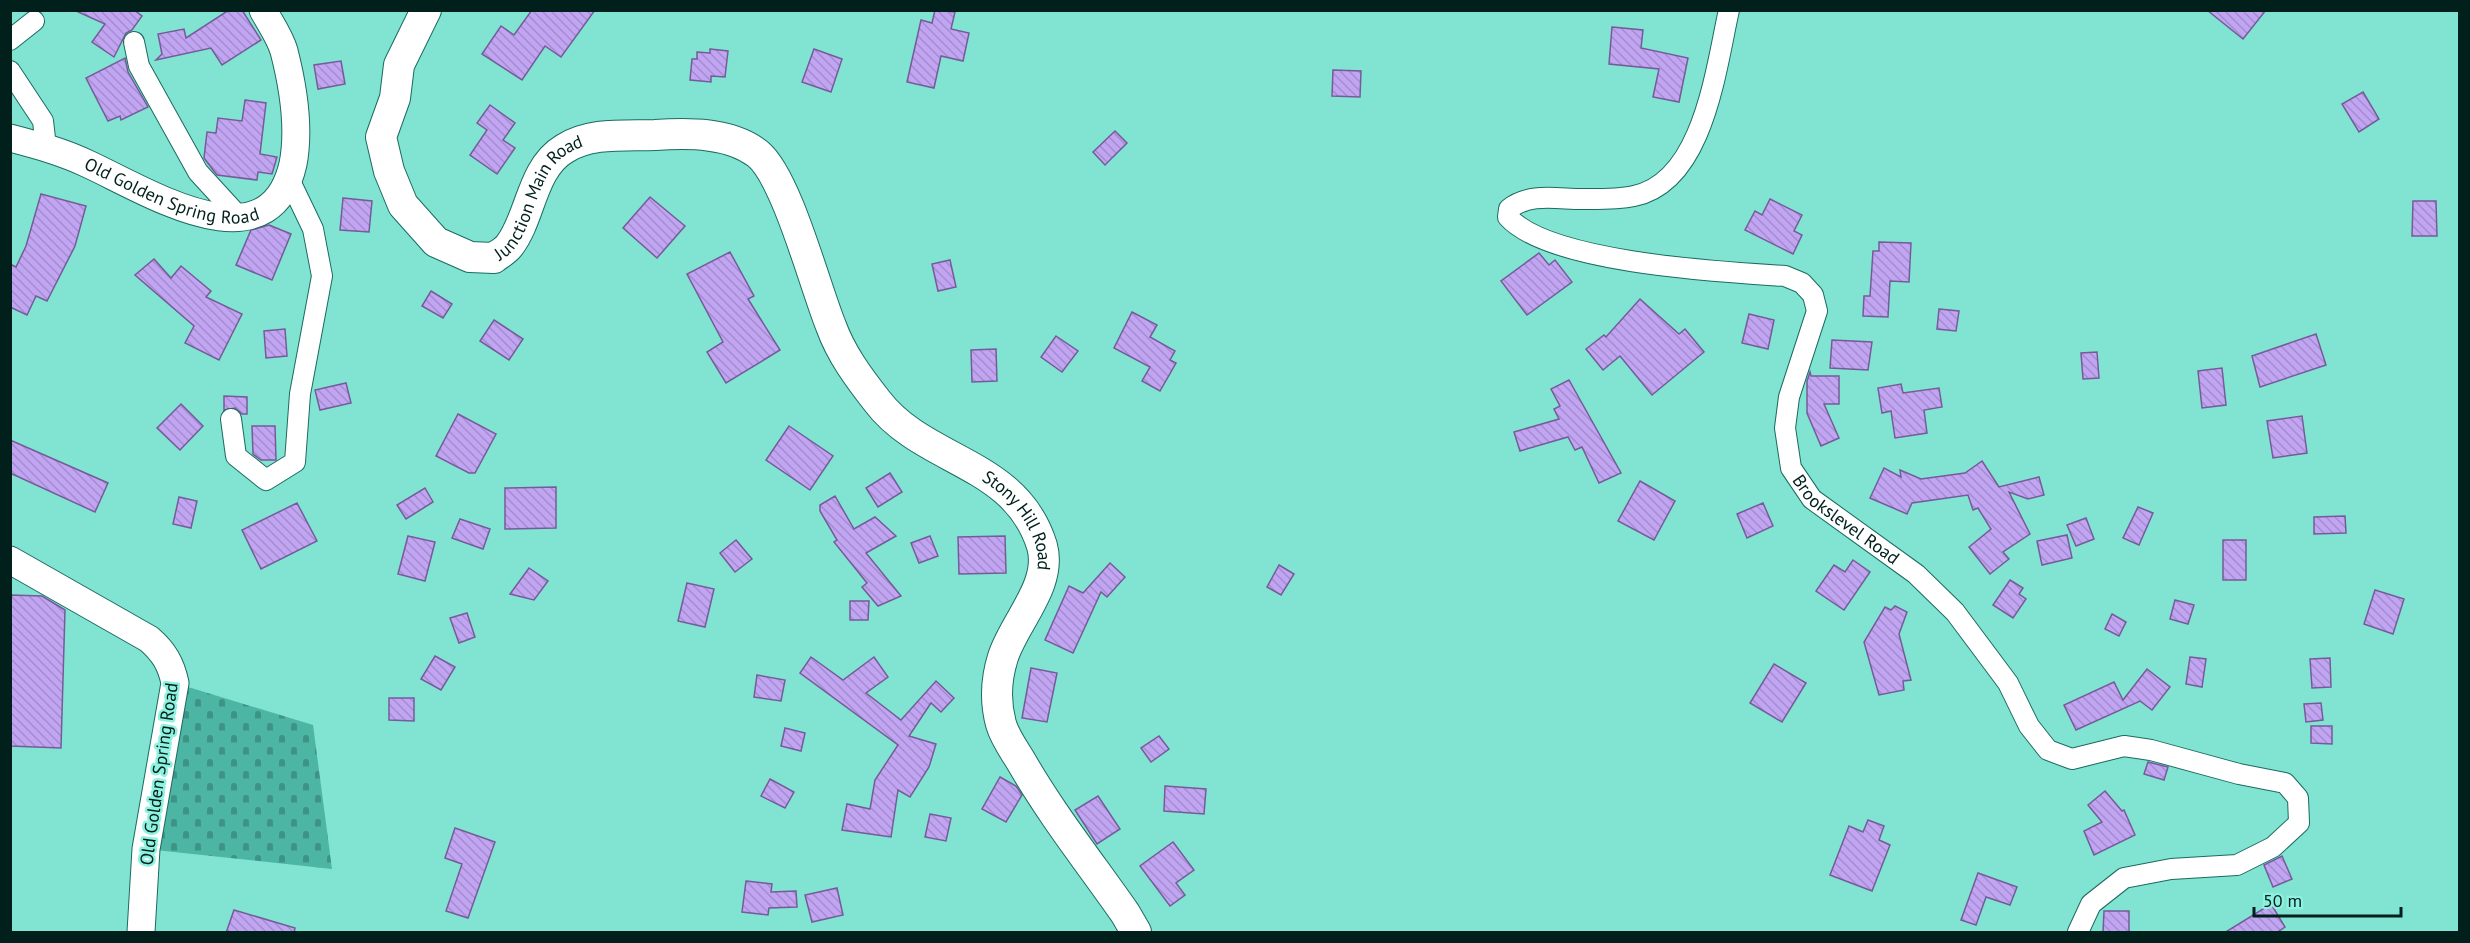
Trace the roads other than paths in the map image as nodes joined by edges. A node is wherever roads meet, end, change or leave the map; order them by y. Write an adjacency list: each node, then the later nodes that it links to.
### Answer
1 (264, 10): 10 (main road, Old Golden Spring Road)
2 (426, 10): 11 (main road, Junction Main Road)
3 (1729, 10): 17 (street, Brookslevel Road)
4 (34, 21): 5 (street)
5 (10, 40)
6 (134, 42): 12 (street)
7 (10, 71): 9 (street)
8 (10, 138): 9 (main road, Old Golden Spring Road)
9 (46, 147): 12 (main road, Old Golden Spring Road)
10 (289, 179): 12 (main road, Old Golden Spring Road); 13 (street)
11 (778, 179): 16 (main road, Stony Hill Road)
12 (241, 219)
13 (231, 419)
14 (10, 560): 15 (main road, Old Golden Spring Road)
15 (141, 933)
16 (1136, 933)
17 (2078, 933)

